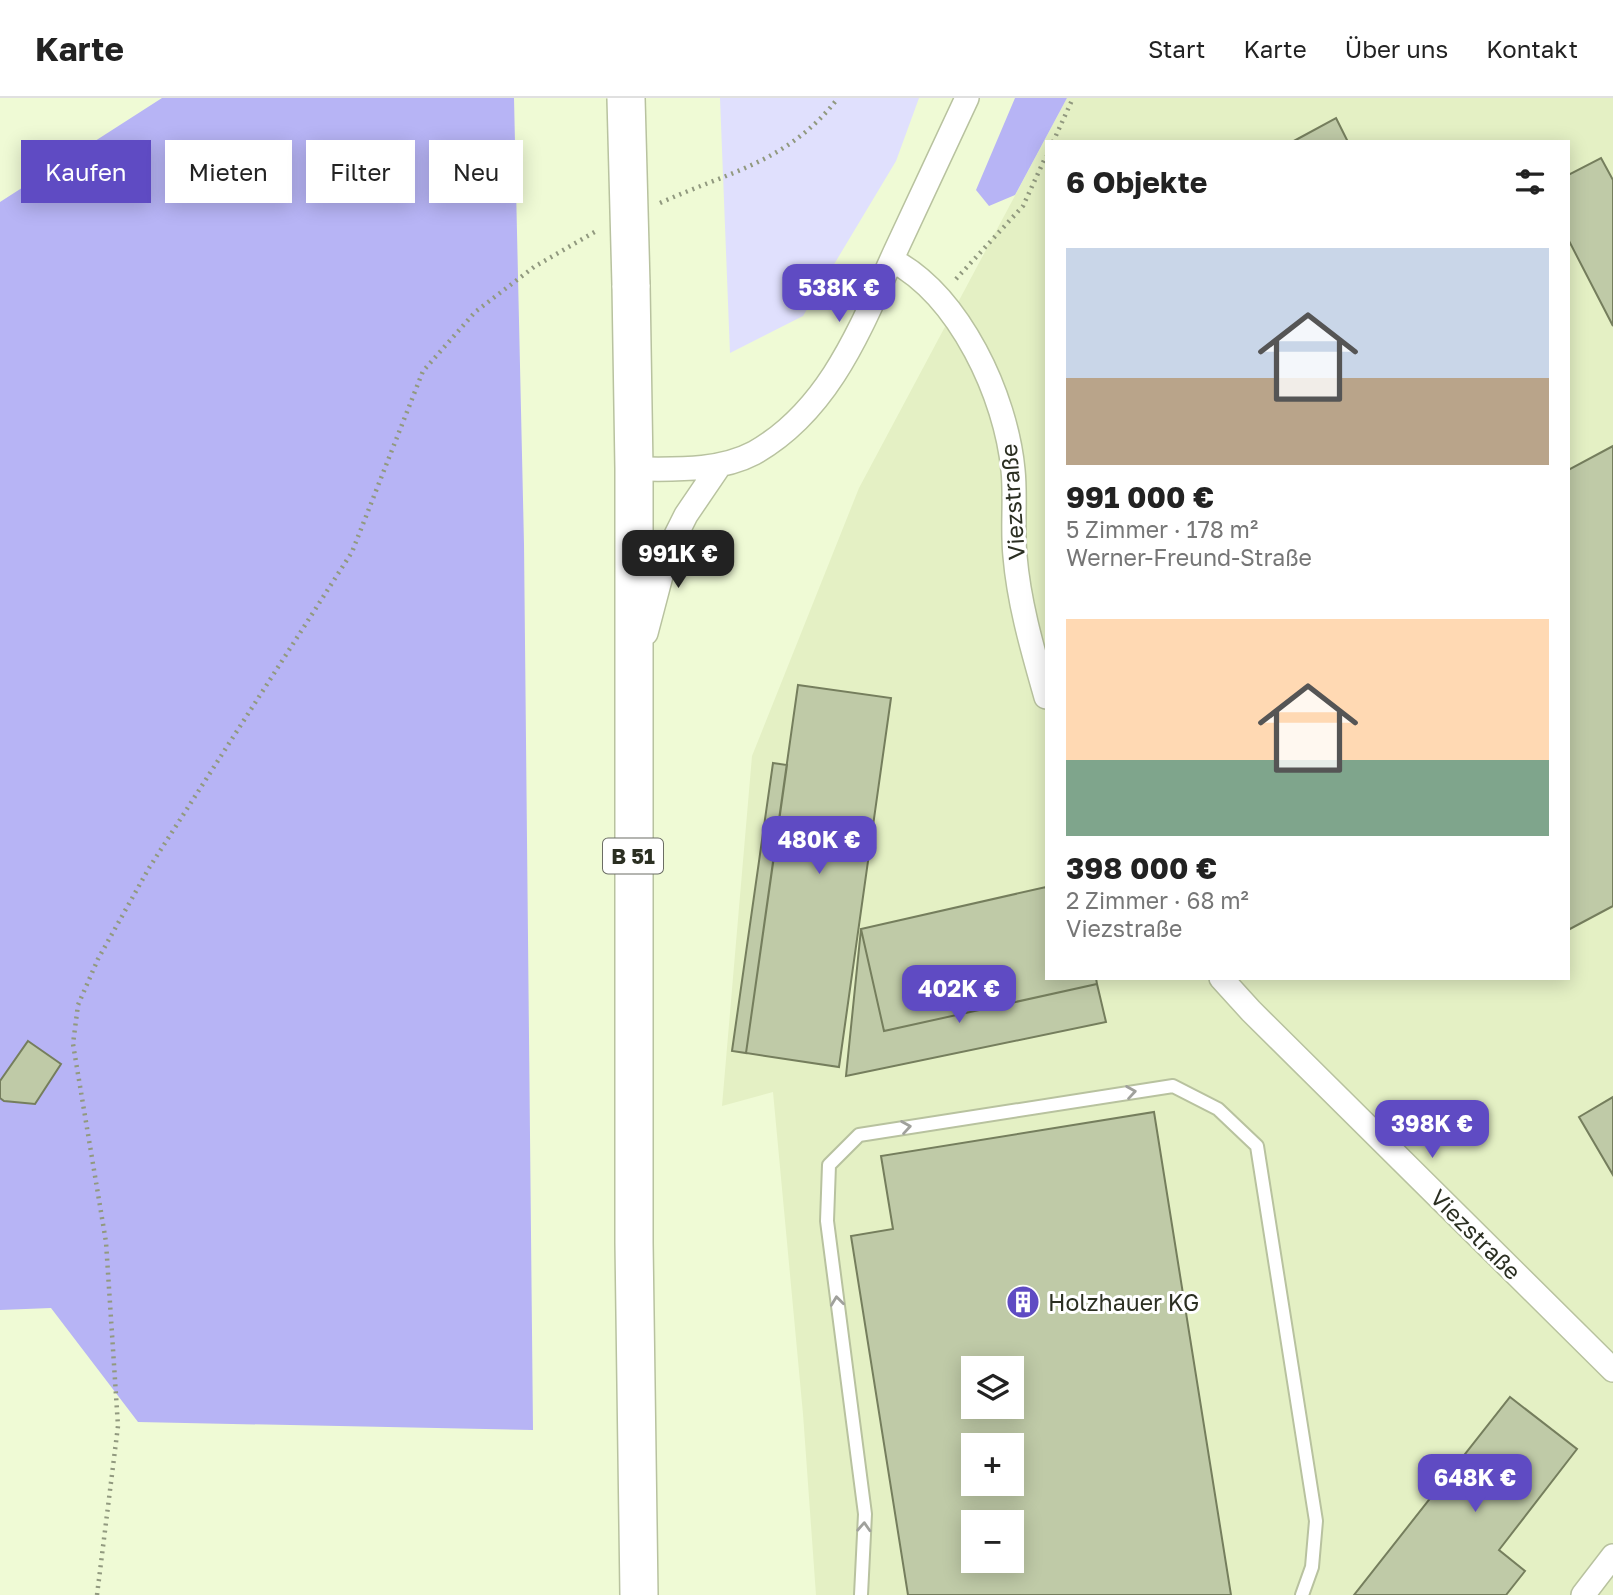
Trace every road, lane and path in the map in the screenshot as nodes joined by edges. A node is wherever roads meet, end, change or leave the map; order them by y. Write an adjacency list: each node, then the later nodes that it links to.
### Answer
1 (626, 98): 12 (main road, B 51, bridge)
2 (838, 98): 7 (path)
3 (967, 98): 9 (street)
4 (1073, 98): 5 (path)
5 (1054, 140)
6 (1045, 158): 10 (path)
7 (649, 207)
8 (600, 229): 18 (path)
9 (892, 260): 10 (street, Viezstraße); 11 (street)
10 (938, 298): 13 (street, Viezstraße)
11 (720, 465): 12 (street); 14 (street)
12 (634, 469): 14 (main road, B 51)
13 (1045, 693)
14 (634, 713): 19 (main road, B 51)
15 (1223, 980): 16 (street, Viezstraße)
16 (1613, 1370)
17 (1613, 1556): 22 (street)
18 (97, 1595)
19 (639, 1595)
20 (861, 1595): 21 (lane, one-way to 21)
21 (1302, 1595)
22 (1583, 1595)

